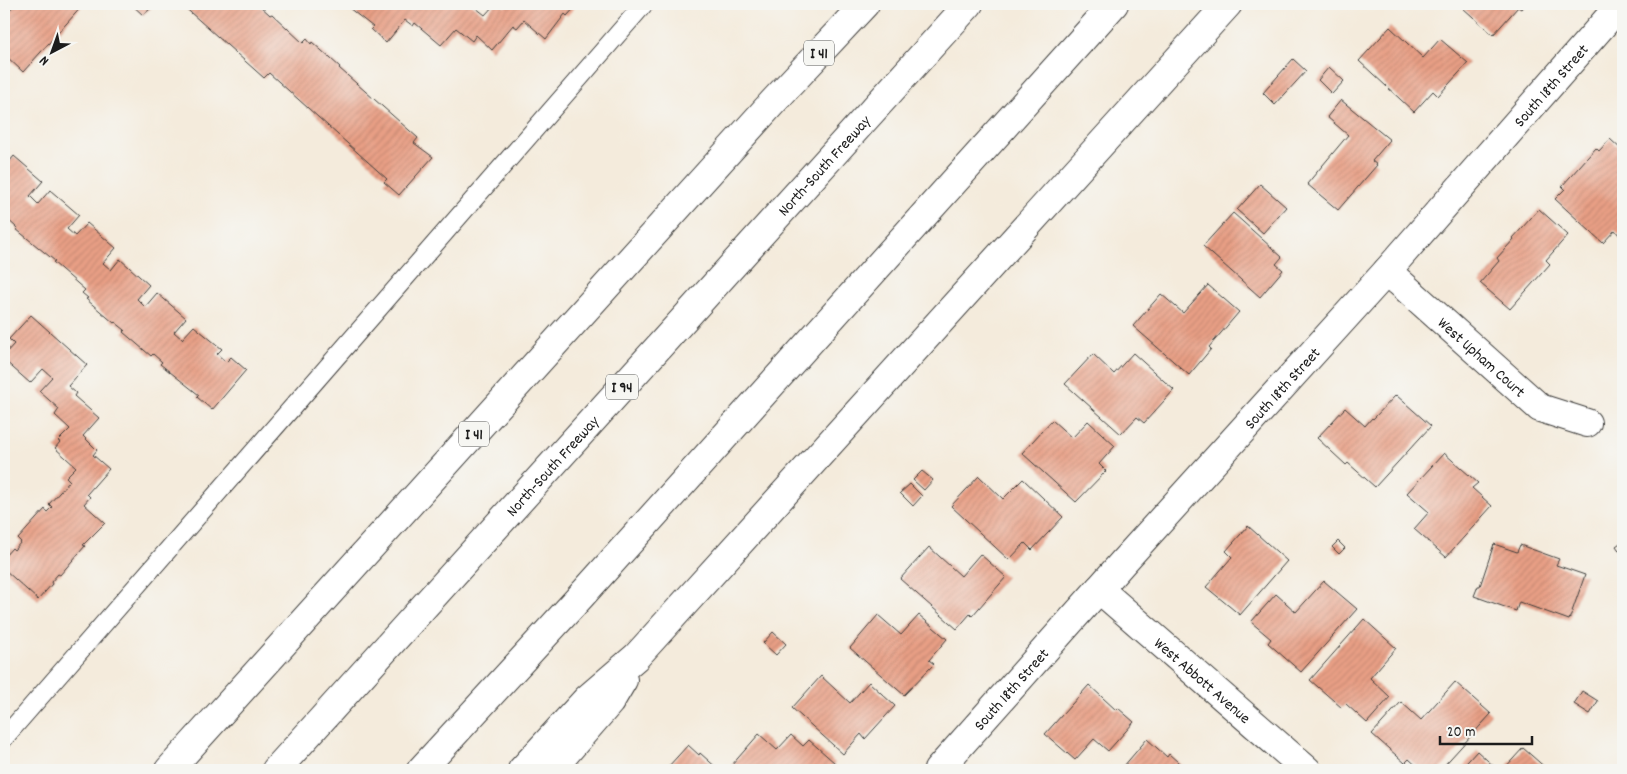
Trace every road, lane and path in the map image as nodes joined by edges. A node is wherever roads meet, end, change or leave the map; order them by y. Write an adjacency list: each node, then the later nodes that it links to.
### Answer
1 (644, 4): 13 (lane)
2 (850, 4): 8 (main road)
3 (865, 4): 8 (main road, I 41)
4 (969, 4): 15 (main road, North-South Freeway / I 94)
5 (1114, 4): 16 (main road)
6 (1228, 4): 12 (main road)
7 (1621, 4): 9 (main road, South 18th Street)
8 (773, 102): 14 (main road, I 41)
9 (1386, 272): 10 (main road, West Upham Court); 11 (main road, South 18th Street)
10 (1587, 423)
11 (1099, 589): 19 (main road, South 18th Street); 20 (main road, West Abbott Avenue)
12 (636, 657): 17 (main road); 18 (main road)
13 (4, 738)
14 (170, 770)
15 (276, 770)
16 (421, 770)
17 (522, 770)
18 (551, 770)
19 (938, 770)
20 (1307, 770)

